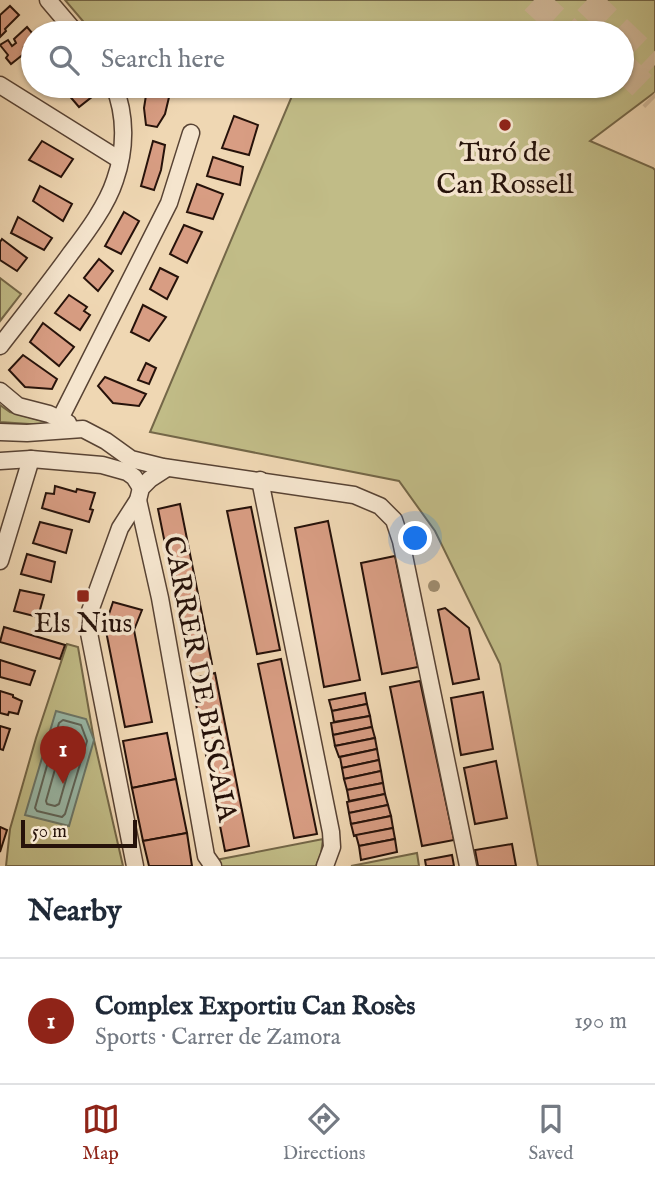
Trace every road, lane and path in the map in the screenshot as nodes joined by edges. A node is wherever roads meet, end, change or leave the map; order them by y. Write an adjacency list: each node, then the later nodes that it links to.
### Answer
1 (48, 0): 2 (street)
2 (66, 21)
3 (0, 85): 6 (street)
4 (119, 98): 6 (street)
5 (191, 133): 9 (street)
6 (120, 160): 7 (street)
7 (0, 346)
8 (0, 391): 9 (street)
9 (60, 419): 10 (street)
10 (83, 429): 11 (street); 14 (street)
11 (0, 432)
12 (31, 459): 13 (street); 16 (street); 17 (street)
13 (0, 461)
14 (167, 468): 15 (street); 16 (street)
15 (260, 480): 20 (street); 21 (street)
16 (139, 494): 18 (street); 19 (street, CARRER DE BISCAIA)
17 (0, 561)
18 (135, 866)
19 (213, 866)
20 (325, 866)
21 (468, 866)

